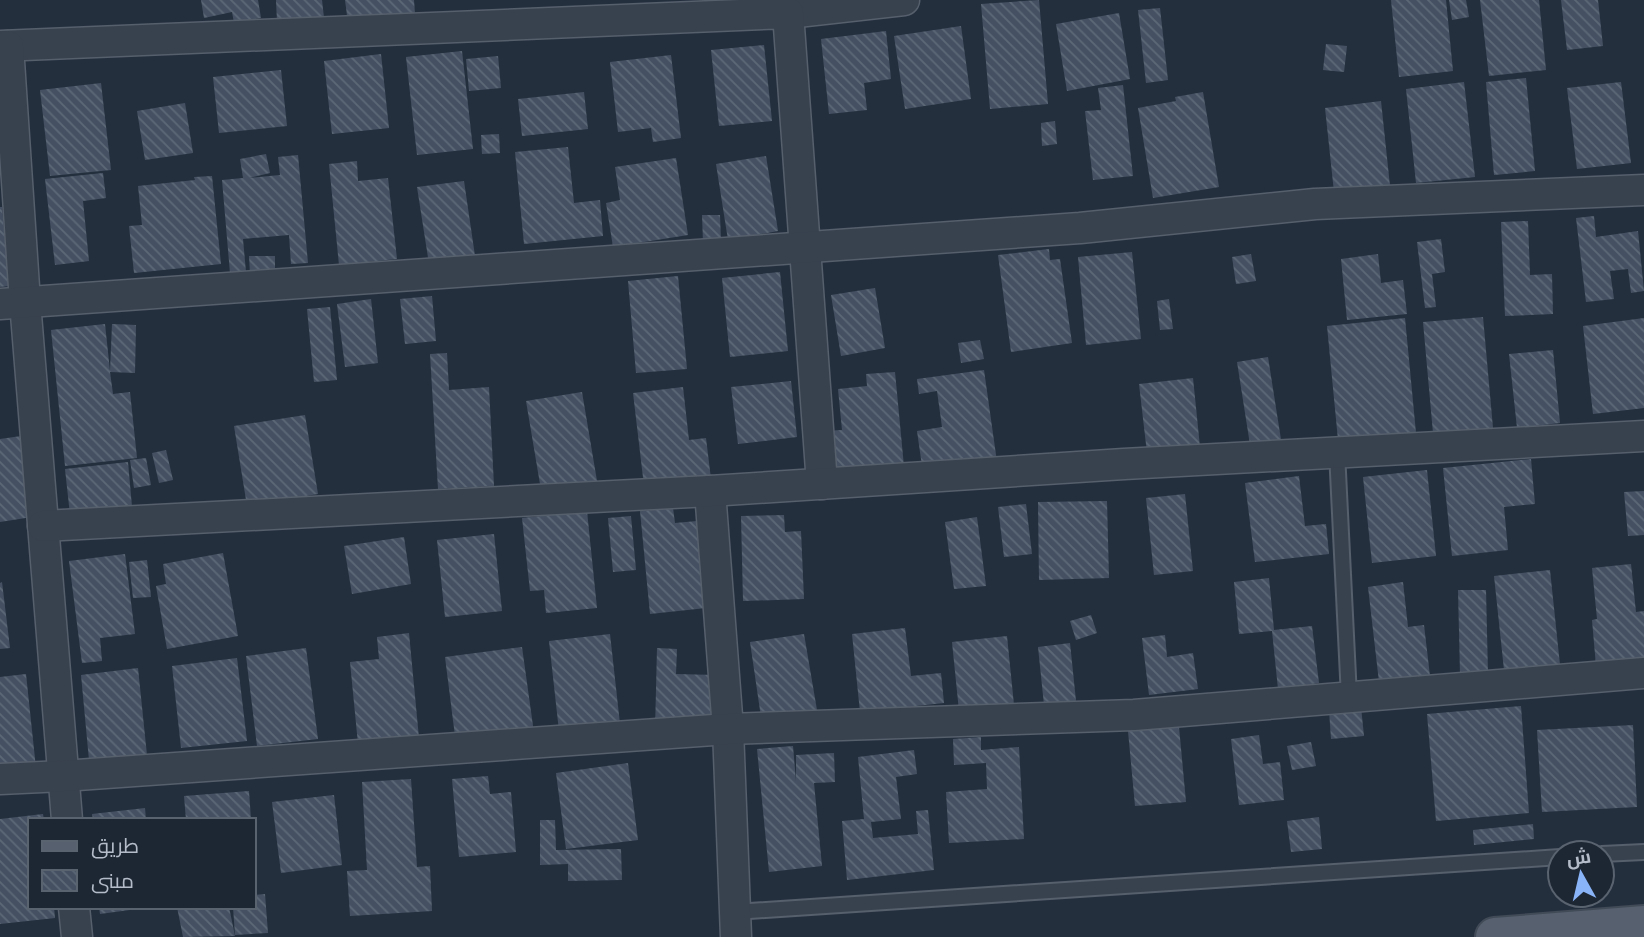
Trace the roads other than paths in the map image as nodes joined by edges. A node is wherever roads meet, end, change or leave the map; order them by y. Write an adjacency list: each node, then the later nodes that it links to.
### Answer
1 (904, 0): 2 (street)
2 (788, 13): 3 (street); 5 (street)
3 (4, 46): 6 (street)
4 (1644, 190): 5 (street)
5 (805, 247): 6 (street); 9 (street)
6 (13, 303): 11 (street)
7 (1644, 436): 8 (street)
8 (1337, 453): 9 (street); 13 (lane)
9 (822, 484): 10 (street)
10 (710, 491): 11 (street); 14 (street)
11 (43, 526): 15 (street)
12 (1644, 673): 13 (street)
13 (1349, 697): 14 (street)
14 (728, 729): 15 (street); 22 (street)
15 (63, 776): 16 (street); 17 (street)
16 (0, 779)
17 (67, 818)
18 (1644, 852): 19 (lane)
19 (1616, 853)
20 (1546, 858): 22 (lane)
21 (74, 909): 24 (street)
22 (735, 924)
23 (1644, 925): 25 (main road)
24 (77, 937)
25 (1495, 937)

